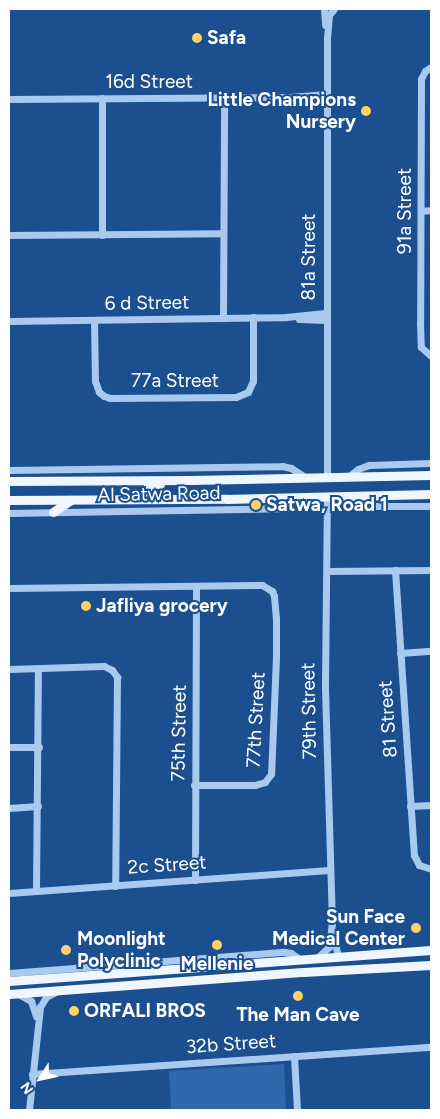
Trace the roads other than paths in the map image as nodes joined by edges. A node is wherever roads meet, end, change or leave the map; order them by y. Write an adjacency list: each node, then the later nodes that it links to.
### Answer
1 (324, 9): 3 (street, 81a Street)
2 (334, 9): 3 (street, 81a Street)
3 (327, 38): 5 (street, 81a Street)
4 (431, 67): 9 (street, 91a Street)
5 (326, 97): 7 (street, 16d Street); 15 (street, 81a Street)
6 (102, 98): 7 (street, 16d Street); 8 (street, 16d Street); 13 (street)
7 (224, 98): 11 (street)
8 (9, 99)
9 (421, 210): 10 (street); 19 (street, 91a Street)
10 (431, 210)
11 (223, 233): 13 (street); 16 (street)
12 (9, 235): 13 (street)
13 (102, 235)
14 (253, 317): 15 (street, 6 d Street); 16 (street, 6 d Street); 17 (street, 77a Street)
15 (326, 317): 23 (street, 81a Street)
16 (223, 318): 17 (street, 6 d Street)
17 (94, 320): 18 (street, 6 d Street)
18 (9, 321)
19 (431, 356)
20 (431, 463): 24 (street, Al Satwa Road)
21 (9, 470): 25 (street, Al Satwa Road)
22 (431, 475): 24 (main road, Al Satwa Road)
23 (327, 476): 24 (main road, Al Satwa Road); 25 (main road, Al Satwa Road)
24 (349, 476)
25 (305, 477): 26 (main road, Al Satwa Road)
26 (190, 480): 27 (main road, Al Satwa Road); 32 (main road)
27 (9, 481)
28 (431, 494): 30 (main road, Al Satwa Road)
29 (327, 496): 30 (main road, Al Satwa Road); 31 (main road, Al Satwa Road); 40 (street, 79th Street)
30 (350, 496): 35 (street, Al Satwa Road)
31 (307, 497): 32 (main road, Al Satwa Road); 36 (street, Al Satwa Road)
32 (150, 499): 34 (main road, Al Satwa Road)
33 (9, 500): 34 (main road, Al Satwa Road)
34 (71, 500): 36 (main road)
35 (431, 506)
36 (53, 512): 37 (street, Al Satwa Road)
37 (9, 513)
38 (394, 570): 39 (street); 40 (street); 44 (street, 81 Street)
39 (431, 570)
40 (327, 571): 55 (street, 79th Street)
41 (196, 587): 42 (street); 49 (street, 75th Street); 49 (street, 77th Street)
42 (9, 588)
43 (431, 651): 44 (street)
44 (400, 653): 52 (street, 81 Street)
45 (9, 669): 46 (street)
46 (38, 669): 48 (street); 57 (street)
47 (9, 747): 48 (street)
48 (38, 747): 51 (street)
49 (194, 785): 56 (street, 75th Street)
50 (431, 804): 52 (street)
51 (38, 806): 53 (street); 58 (street)
52 (410, 806): 54 (street, 81 Street)
53 (9, 808)
54 (431, 869)
55 (328, 870): 56 (street, 2c Street); 60 (street, 79th Street)
56 (195, 880): 57 (street, 2c Street)
57 (115, 886): 58 (street, 2c Street)
58 (36, 891): 59 (street, 2c Street)
59 (9, 893)
60 (332, 924): 62 (street, 79th Street); 63 (street, 79th Street)
61 (431, 950): 62 (main road)
62 (338, 957): 63 (main road); 66 (main road)
63 (316, 959): 64 (main road)
64 (302, 960): 67 (street); 68 (main road)
65 (431, 965): 66 (main road)
66 (303, 972): 71 (main road)
67 (9, 973)
68 (27, 980): 69 (main road); 70 (main road)
69 (9, 981)
70 (9, 985)
71 (61, 990): 72 (main road); 73 (street)
72 (13, 994): 73 (street)
73 (37, 1027): 76 (street)
74 (431, 1047): 75 (street, 32b Street)
75 (294, 1056): 76 (street, 32b Street); 78 (street)
76 (32, 1074): 77 (street)
77 (30, 1110)
78 (296, 1110)

